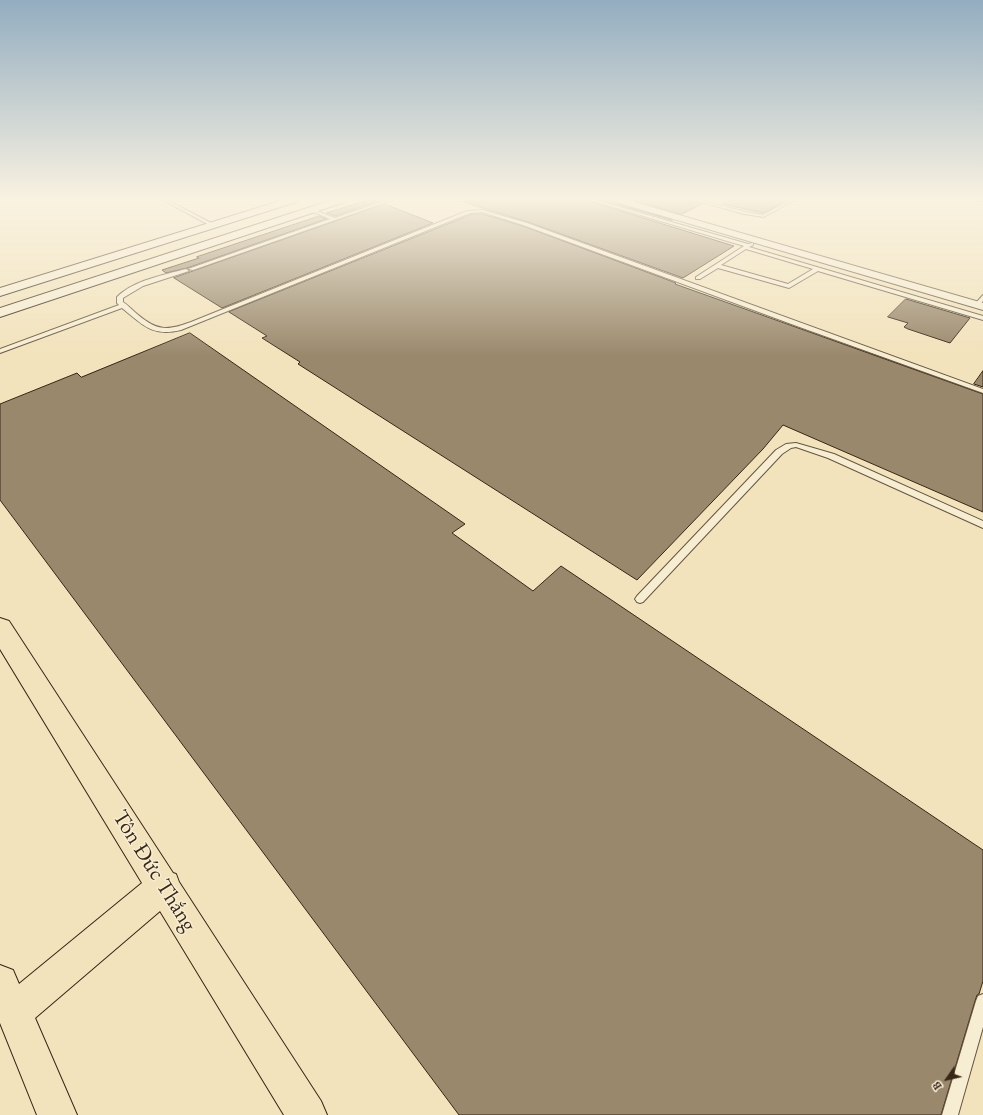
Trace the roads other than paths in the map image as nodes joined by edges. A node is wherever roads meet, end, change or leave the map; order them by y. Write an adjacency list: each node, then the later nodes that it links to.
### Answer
1 (127, 252): 12 (main road)
2 (184, 252): 15 (main road)
3 (240, 252): 14 (lane)
4 (370, 252): 14 (lane)
5 (601, 252): 18 (lane)
6 (739, 252): 9 (lane)
7 (772, 252): 10 (lane)
8 (782, 252): 13 (street)
9 (718, 266): 10 (lane); 11 (lane)
10 (817, 269): 16 (lane)
11 (698, 278)
12 (0, 292)
13 (981, 303)
14 (124, 305): 17 (lane)
15 (0, 313)
16 (983, 318)
17 (0, 351)
18 (983, 391)
19 (983, 525): 20 (lane)
20 (640, 599)
21 (0, 628): 22 (main road, Tôn Đức Thắng)
22 (164, 886): 23 (main road); 26 (main road, Tôn Đức Thắng)
23 (7, 998): 25 (main road)
24 (983, 1001): 27 (lane)
25 (57, 1115)
26 (307, 1115)
27 (950, 1115)

